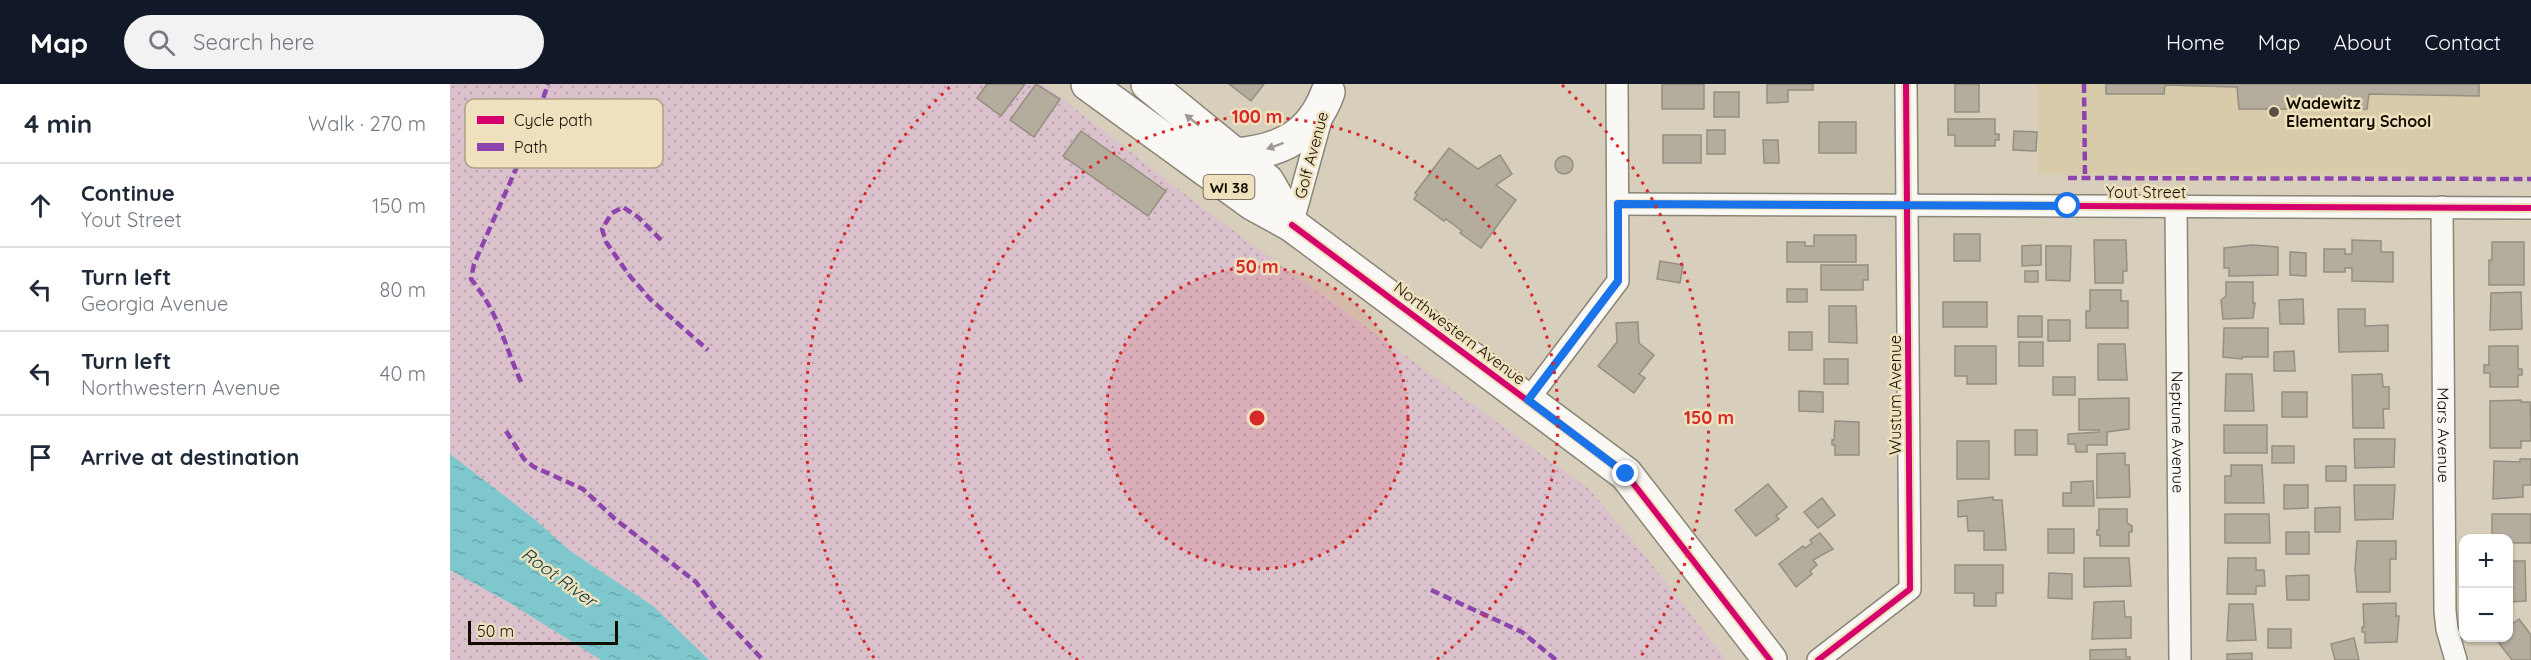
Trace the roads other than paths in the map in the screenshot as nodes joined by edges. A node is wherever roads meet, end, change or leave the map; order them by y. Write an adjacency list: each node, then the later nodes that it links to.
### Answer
1 (1088, 84): 12 (main road, Northwestern Avenue / WI 38)
2 (1148, 84): 6 (main road, Northwestern Avenue / WI 38, one-way to 2)
3 (1617, 84): 7 (street)
4 (1906, 84): 8 (street, Wustum Avenue)
5 (1328, 88): 6 (main road, one-way to 6); 12 (street, Golf Avenue)
6 (1236, 155): 12 (main road, Northwestern Avenue / WI 38)
7 (1618, 204): 8 (street, Yout Street); 13 (street)
8 (1907, 205): 9 (street, Yout Street); 15 (street, Wustum Avenue)
9 (2176, 206): 10 (street, Yout Street); 16 (street, Neptune Avenue)
10 (2442, 207): 11 (street, Yout Street); 17 (street, Mars Avenue)
11 (2531, 208)
12 (1292, 225): 13 (main road, Northwestern Avenue / WI 38)
13 (1528, 400): 14 (main road, Northwestern Avenue / WI 38)
14 (1770, 660)
15 (1818, 660)
16 (2180, 660)
17 (2456, 660)

